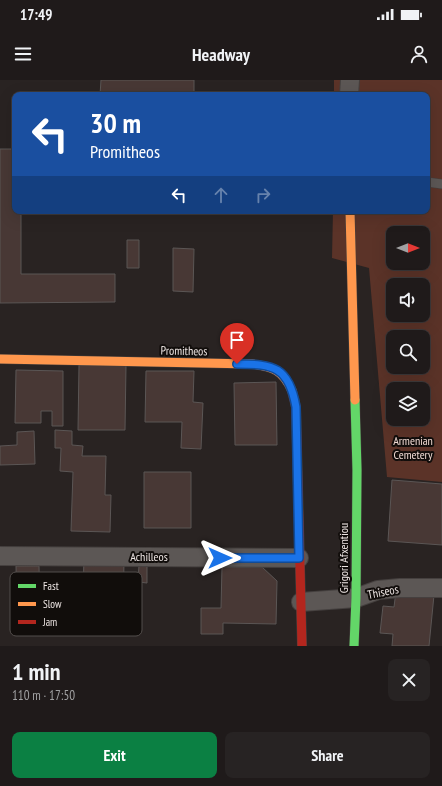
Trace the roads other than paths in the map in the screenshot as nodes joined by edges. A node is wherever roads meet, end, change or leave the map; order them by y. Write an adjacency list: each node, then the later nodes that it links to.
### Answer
1 (350, 80): 2 (street)
2 (350, 92)
3 (430, 182): 4 (lane)
4 (442, 184)
5 (350, 214): 10 (street, Grigori Afxentiou)
6 (0, 359): 8 (street, Promitheos)
7 (0, 556): 8 (street, Achilleos)
8 (299, 558): 11 (street, Promitheos)
9 (442, 588): 10 (street, Thiseos)
10 (356, 598): 11 (street, Thiseos); 13 (street, Grigori Afxentiou)
11 (301, 602): 12 (street, Promitheos)
12 (302, 646)
13 (354, 646)

